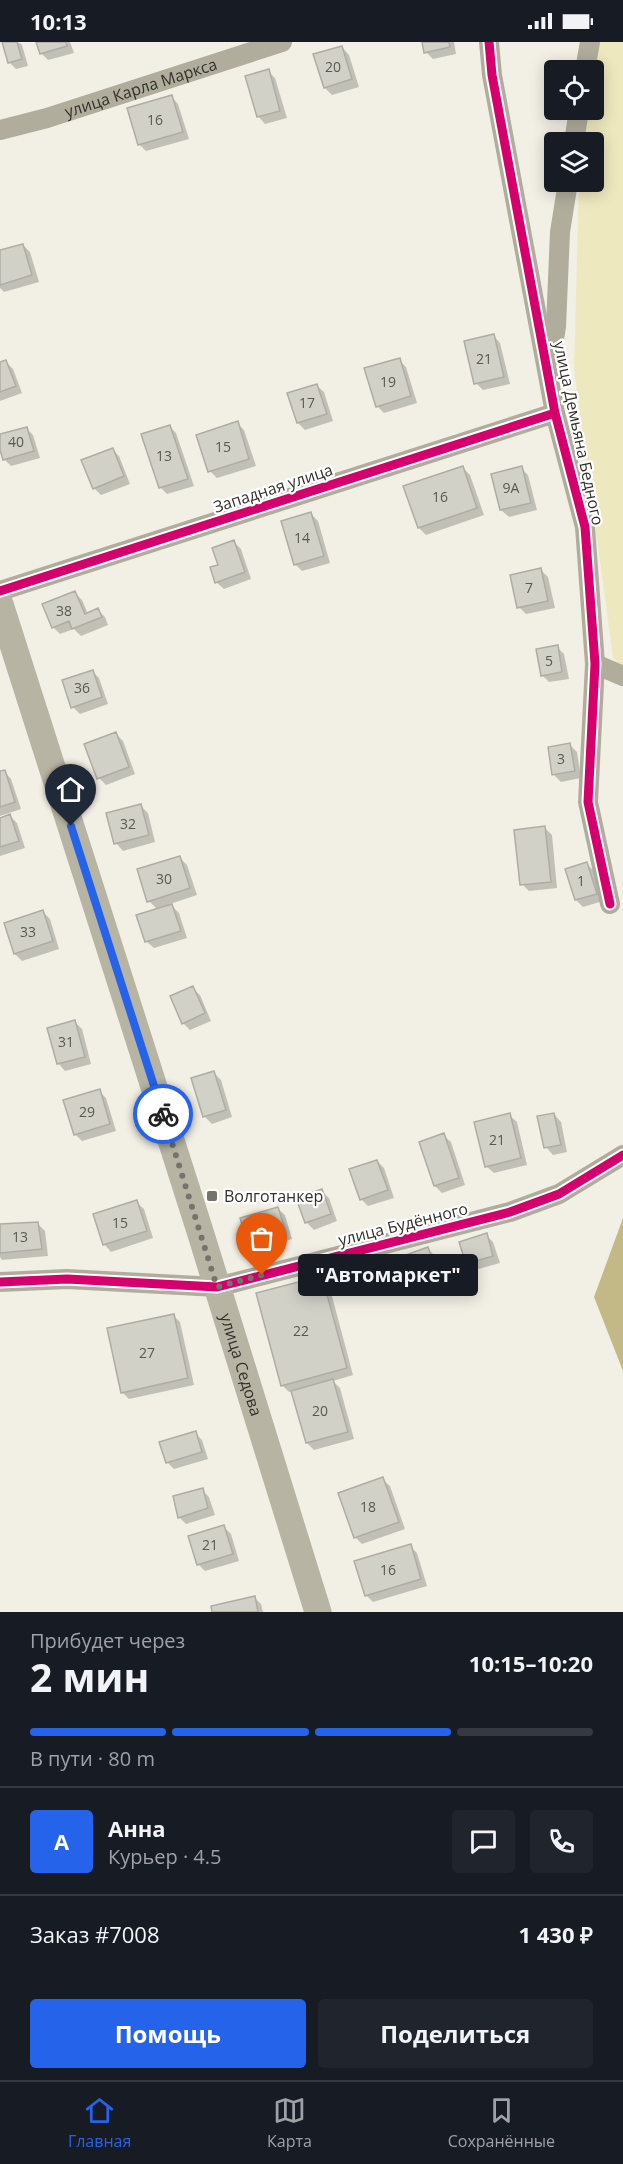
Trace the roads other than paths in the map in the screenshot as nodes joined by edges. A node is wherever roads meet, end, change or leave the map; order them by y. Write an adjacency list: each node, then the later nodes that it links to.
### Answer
1 (282, 42): 5 (street, улица Карла Маркса)
2 (489, 42): 7 (street, улица Демьяна Бедного)
3 (590, 42): 4 (street)
4 (587, 60)
5 (0, 130)
6 (566, 192): 7 (street)
7 (549, 371): 8 (street, улица Демьяна Бедного)
8 (555, 413): 9 (street, Западная улица); 11 (street, улица Демьяна Бедного)
9 (0, 591)
10 (0, 604): 16 (main road, улица Седова)
11 (595, 664): 12 (street); 13 (street, улица Демьяна Бедного)
12 (623, 676)
13 (610, 904)
14 (623, 1155): 16 (street, улица Будённого)
15 (0, 1282): 16 (street, улица Будённого)
16 (217, 1287): 17 (main road, улица Седова)
17 (318, 1612)

